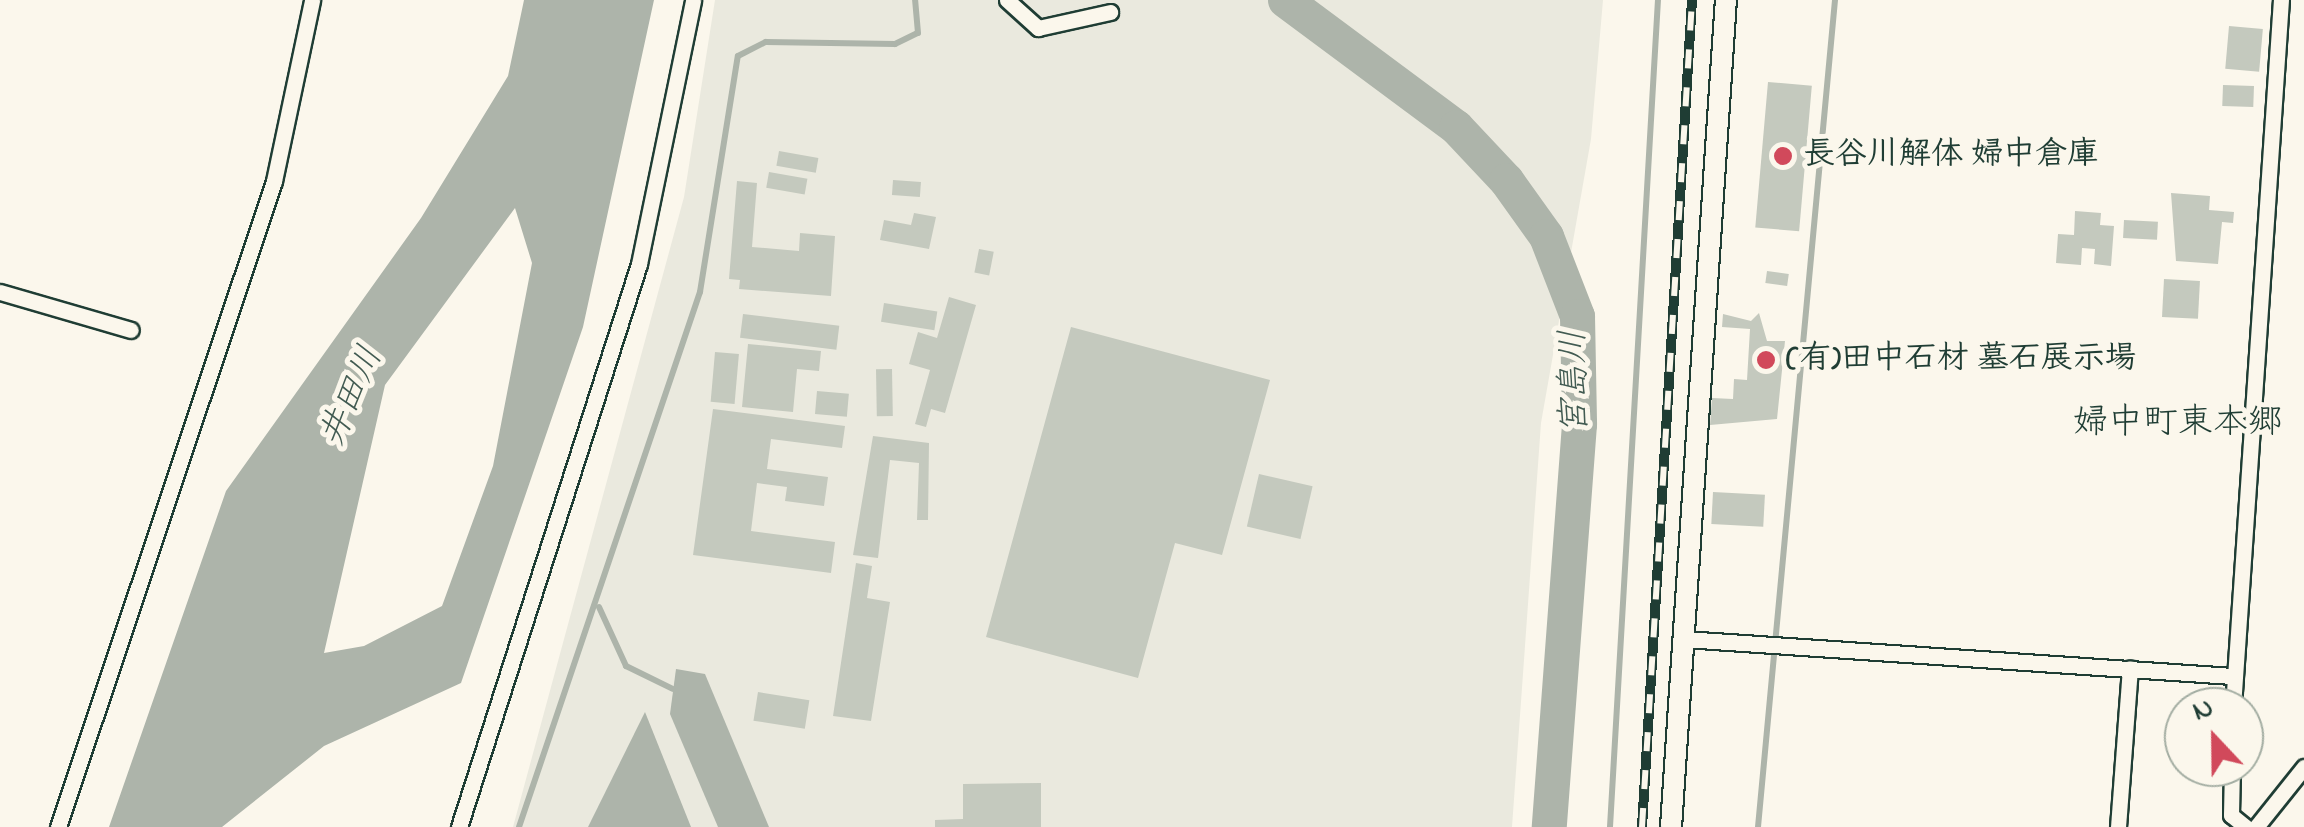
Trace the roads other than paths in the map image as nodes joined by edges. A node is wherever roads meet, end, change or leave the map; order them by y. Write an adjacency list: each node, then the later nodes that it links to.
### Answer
1 (312, 0): 15 (street)
2 (692, 0): 16 (street)
3 (1007, 0): 6 (street)
4 (1726, 0): 9 (street)
5 (2281, 0): 11 (street)
6 (1110, 12)
7 (0, 292): 8 (street)
8 (131, 330)
9 (1684, 640): 10 (street); 17 (street)
10 (2130, 668): 11 (street); 18 (street)
11 (2233, 676): 12 (street)
12 (2233, 687)
13 (2304, 767): 20 (street)
14 (2232, 787): 19 (street)
15 (58, 827)
16 (459, 827)
17 (1671, 827)
18 (2118, 827)
19 (2246, 827)
20 (2256, 827)

